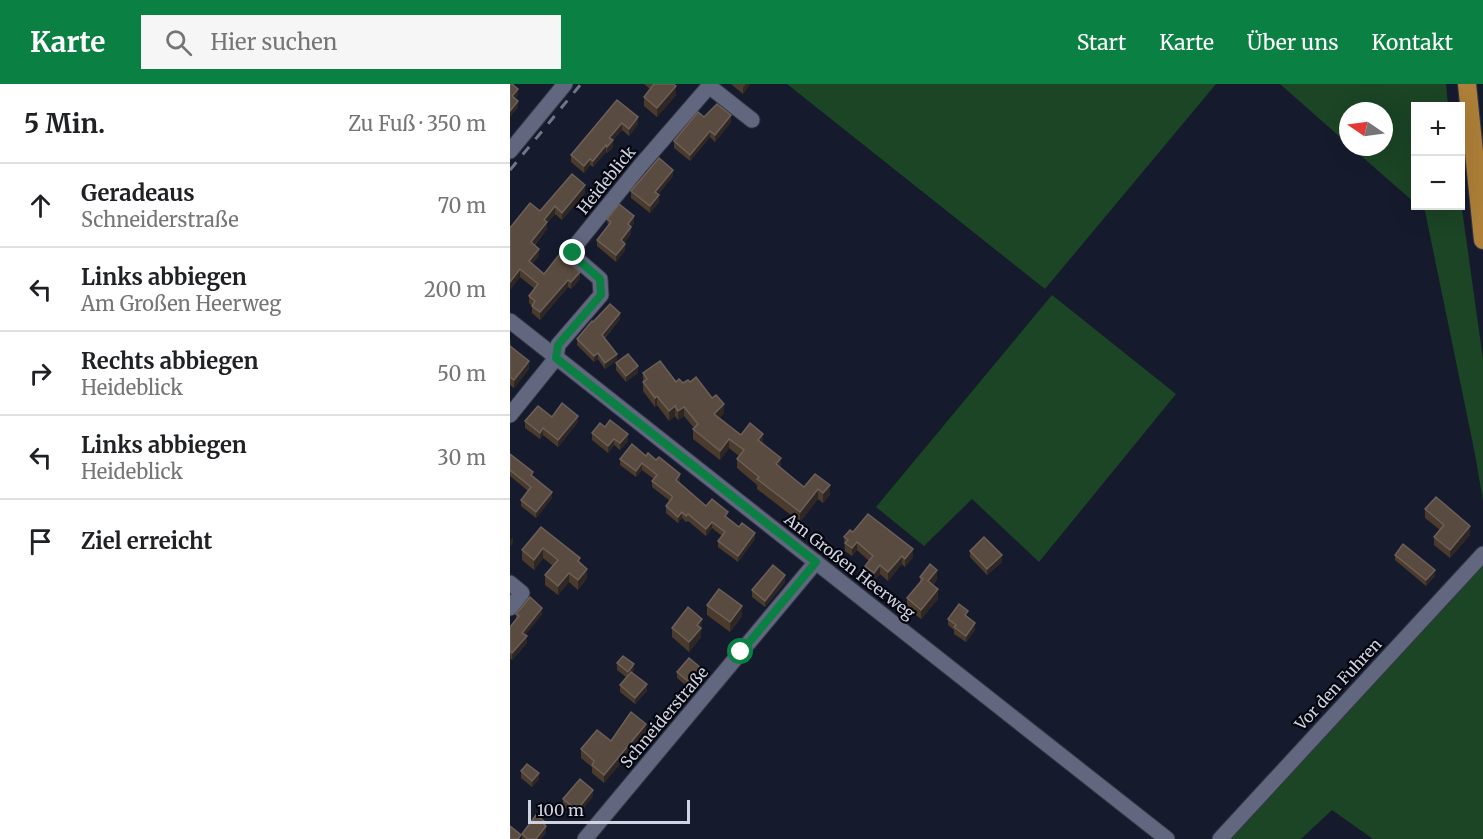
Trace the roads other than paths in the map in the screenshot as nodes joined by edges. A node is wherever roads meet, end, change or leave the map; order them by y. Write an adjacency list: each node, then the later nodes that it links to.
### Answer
1 (565, 84): 5 (street)
2 (1467, 84): 6 (highway)
3 (710, 85): 4 (street, Heideblick); 8 (street, Heideblick)
4 (752, 120)
5 (510, 151)
6 (1483, 240)
7 (510, 321): 8 (street, Am Großen Heerweg)
8 (556, 358): 9 (street, Heideblick); 11 (street, Am Großen Heerweg)
9 (510, 415)
10 (1483, 554): 16 (street, Vor den Fuhren)
11 (816, 562): 14 (street, Schneiderstraße); 15 (street, Am Großen Heerweg)
12 (510, 583): 13 (street)
13 (510, 608)
14 (585, 839)
15 (1167, 839)
16 (1220, 839)

